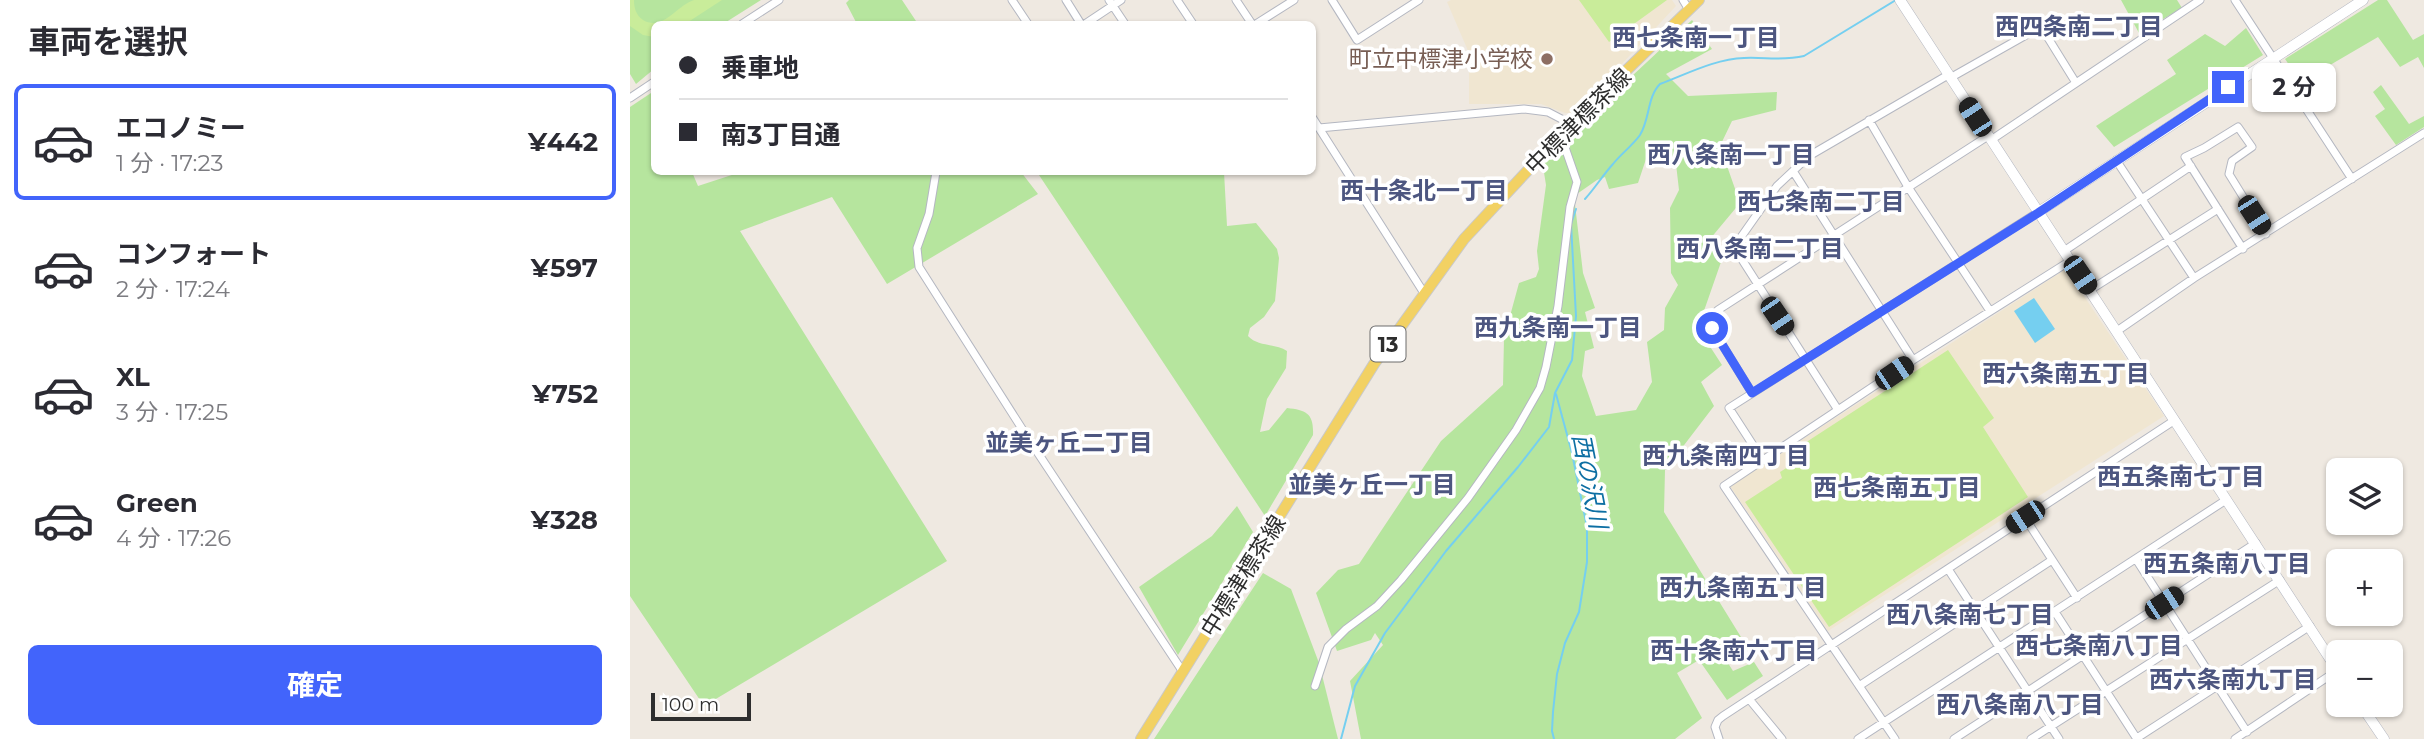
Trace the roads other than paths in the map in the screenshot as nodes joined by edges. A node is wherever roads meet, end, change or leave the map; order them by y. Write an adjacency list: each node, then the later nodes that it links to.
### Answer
1 (779, 0): 18 (street)
2 (1012, 0): 19 (street)
3 (1066, 0): 20 (street)
4 (1121, 0): 14 (street)
5 (1177, 0): 23 (street)
6 (1236, 0): 24 (street)
7 (1294, 0): 25 (street)
8 (1332, 0): 9 (street)
9 (1419, 0)
10 (1699, 0): 17 (main road, 中標津標茶線 / 13)
11 (2200, 0): 28 (street)
12 (2235, 0): 26 (street)
13 (2363, 0): 16 (main road)
14 (1111, 3): 21 (street); 22 (street)
15 (1901, 3): 27 (main road)
16 (2347, 4): 26 (main road)
17 (1686, 5): 33 (main road, 中標津標茶線 / 13)
18 (755, 21)
19 (1026, 21)
20 (1081, 21)
21 (1087, 21)
22 (1123, 21)
23 (1191, 21)
24 (1252, 21)
25 (1259, 21)
26 (2273, 58): 38 (main road); 42 (street)
27 (1949, 76): 28 (street); 31 (street); 37 (main road)
28 (2076, 83): 37 (street)
29 (651, 84): 30 (street)
30 (631, 95)
31 (1869, 120): 40 (street); 43 (street)
32 (1316, 123): 34 (street)
33 (1571, 124): 34 (street); 36 (main road, 中標津標茶線 / 13)
34 (1319, 128): 56 (street)
35 (2424, 133): 42 (street)
36 (1561, 135): 56 (main road, 中標津標茶線 / 13); 85 (street)
37 (1989, 138): 43 (street); 46 (main road)
38 (2116, 160): 44 (street); 46 (main road)
39 (2191, 166): 44 (street); 45 (street); 47 (street)
40 (1793, 171): 48 (street); 54 (street)
41 (936, 175): 83 (street)
42 (2353, 179): 47 (street)
43 (1908, 187): 48 (street); 52 (street)
44 (2142, 199): 49 (street); 51 (street)
45 (2218, 209): 49 (street); 50 (street)
46 (2038, 213): 51 (main road); 52 (street)
47 (2266, 234): 50 (street)
48 (1834, 236): 54 (street); 57 (street)
49 (2169, 240): 53 (street); 55 (street)
50 (2243, 249): 53 (street)
51 (2067, 256): 55 (main road); 58 (street)
52 (1957, 262): 57 (street); 58 (street)
53 (2194, 278): 59 (street)
54 (1756, 285): 60 (street); 62 (street)
55 (2090, 290): 59 (main road)
56 (1424, 293): 83 (main road, 中標津標茶線 / 13)
57 (1881, 311): 60 (street); 61 (street)
58 (1990, 311): 61 (street)
59 (2117, 331): 64 (main road)
60 (1806, 359): 62 (street); 63 (street)
61 (1913, 360): 63 (street)
62 (1752, 393): 65 (street)
63 (1838, 410): 65 (street)
64 (2175, 420): 66 (main road); 67 (street)
65 (1762, 460): 79 (street)
66 (2226, 500): 68 (main road); 69 (street)
67 (2025, 517): 70 (street); 71 (street)
68 (2256, 543): 72 (main road); 74 (street)
69 (2136, 559): 73 (street); 74 (street)
70 (2052, 560): 73 (street); 75 (street)
71 (1948, 569): 75 (street); 79 (street)
72 (2280, 580): 77 (main road); 78 (street)
73 (2077, 598): 76 (street)
74 (2164, 603): 78 (street); 82 (street)
75 (1975, 611): 80 (street); 86 (street)
76 (2055, 612): 80 (street); 82 (street)
77 (2310, 626): 81 (main road); 87 (street)
78 (2188, 639): 87 (street); 89 (street)
79 (1831, 645): 86 (street); 90 (street)
80 (2000, 649): 88 (street); 92 (street)
81 (2326, 652)
82 (2083, 655): 88 (street); 89 (street)
83 (1183, 672): 95 (main road, 中標津標茶線 / 13)
84 (2326, 679): 94 (street)
85 (1315, 686)
86 (1859, 686): 92 (street)
87 (2218, 687): 94 (street); 103 (street)
88 (2028, 691): 93 (street); 100 (street)
89 (2106, 691): 93 (street); 103 (street)
90 (1749, 699): 96 (street); 97 (street)
91 (2369, 717): 105 (main road)
92 (1884, 722): 98 (street); 99 (street)
93 (2050, 726): 101 (street); 102 (street)
94 (2247, 732): 104 (street)
95 (1141, 739)
96 (1719, 739)
97 (1782, 739)
98 (1858, 739)
99 (1895, 739)
100 (1954, 739)
101 (2031, 739)
102 (2059, 739)
103 (2137, 739)
104 (2235, 739)
105 (2384, 739)

